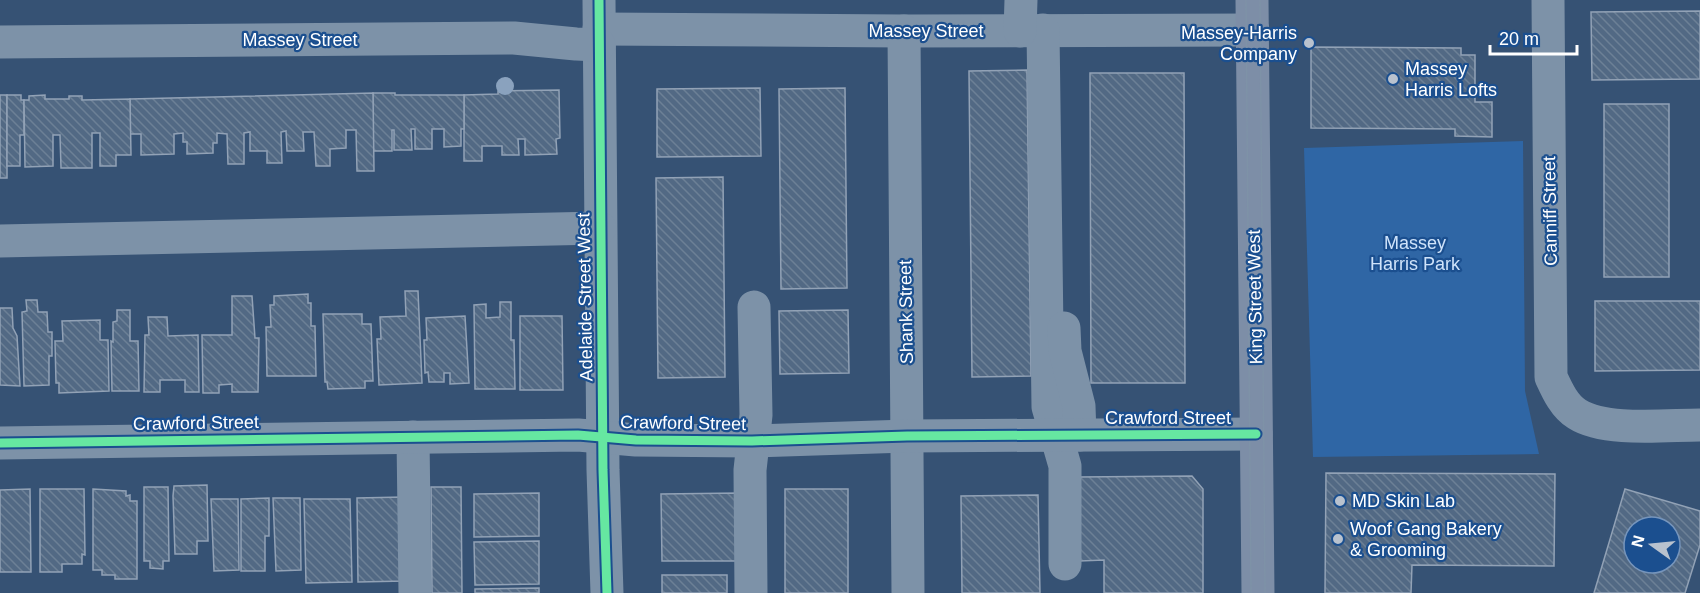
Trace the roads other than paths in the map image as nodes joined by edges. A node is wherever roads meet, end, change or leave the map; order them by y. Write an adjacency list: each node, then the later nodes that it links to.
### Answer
1 (1548, 0): 11 (street, Canniff Street)
2 (1253, 15): 3 (street, Massey Street); 12 (main road, King Street West)
3 (1028, 20): 5 (street, Massey Street); 13 (street)
4 (599, 24): 5 (street, Massey Street); 6 (street, Massey Street); 7 (street, Adelaide Street West)
5 (904, 31): 14 (street, Shank Street)
6 (0, 42)
7 (600, 228): 8 (street); 16 (street, Adelaide Street West)
8 (0, 241)
9 (1063, 299): 13 (street)
10 (754, 307): 17 (street)
11 (1700, 425)
12 (1256, 434): 13 (street, Crawford Street); 24 (main road, King Street West)
13 (1068, 435): 14 (street, Crawford Street); 19 (street)
14 (907, 436): 17 (street, Crawford Street); 23 (street, Shank Street)
15 (413, 437): 16 (street, Crawford Street); 18 (street, Crawford Street); 20 (street)
16 (603, 437): 17 (street, Crawford Street); 21 (street, Adelaide Street West)
17 (752, 441): 22 (street)
18 (0, 443)
19 (1065, 564)
20 (415, 593)
21 (607, 593)
22 (751, 593)
23 (908, 593)
24 (1258, 593)

